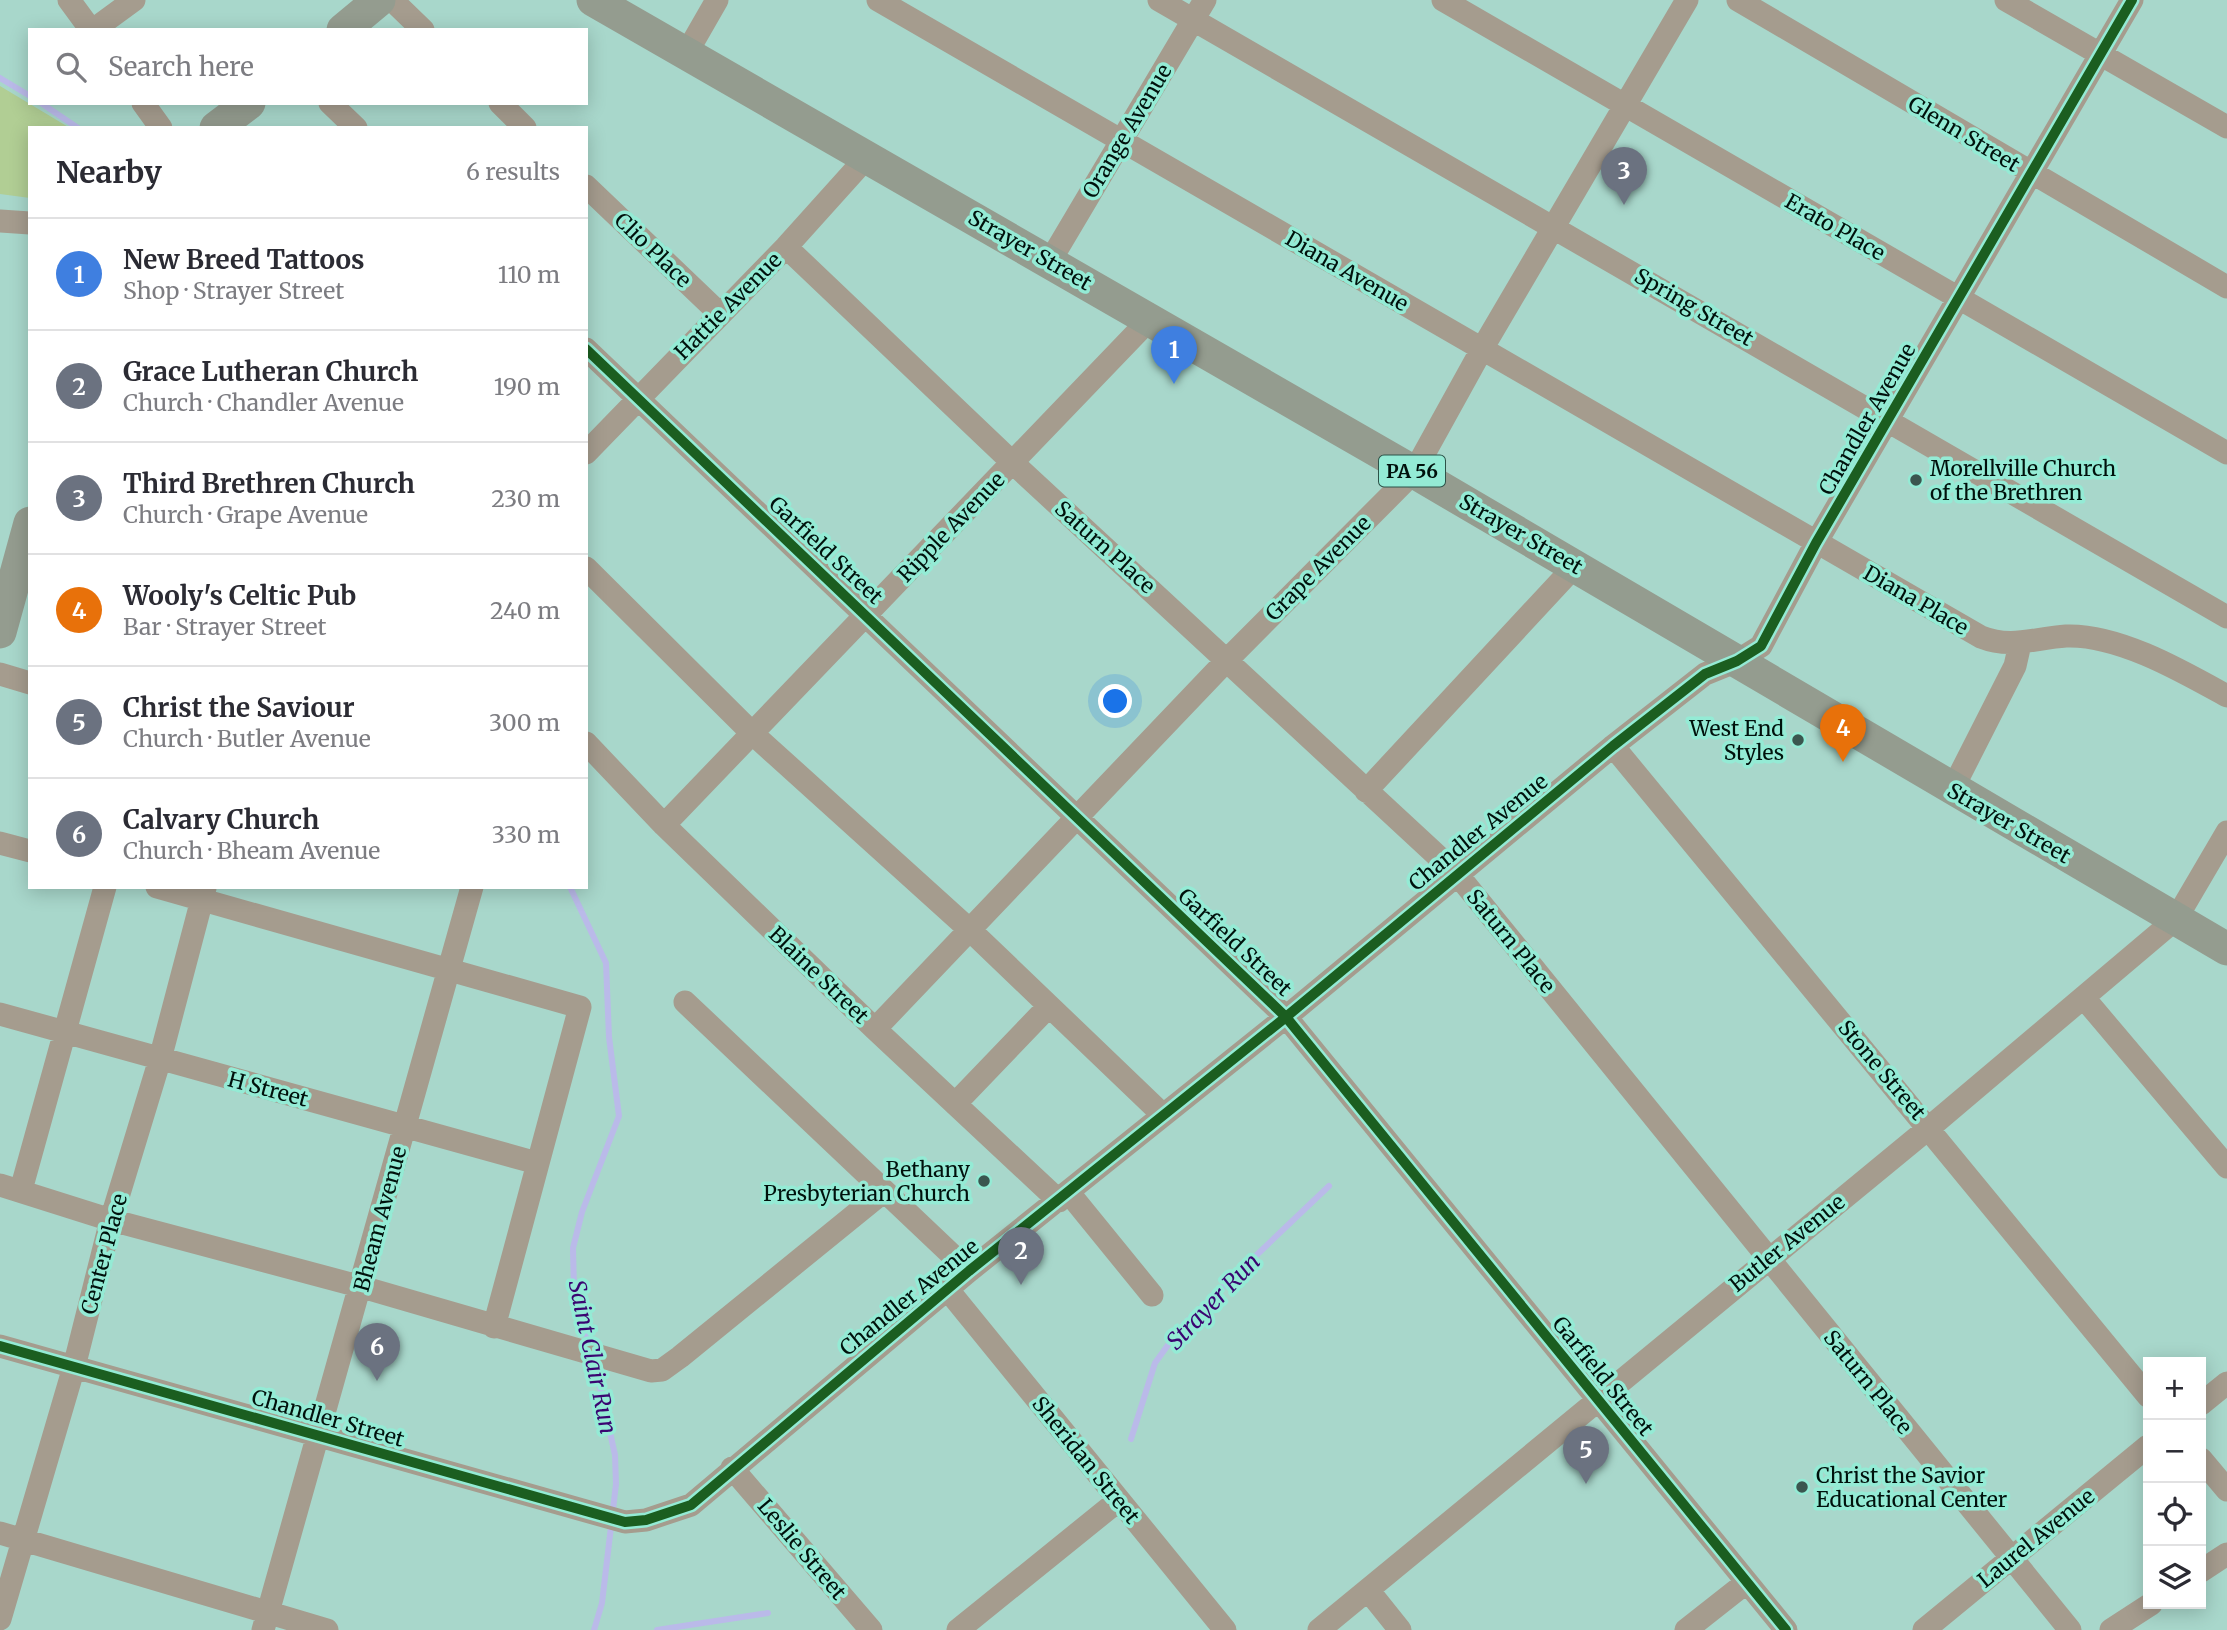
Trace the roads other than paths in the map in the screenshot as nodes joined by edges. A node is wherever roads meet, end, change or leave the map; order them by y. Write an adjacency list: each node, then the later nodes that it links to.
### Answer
1 (69, 0): 16 (street)
2 (134, 0): 17 (street)
3 (379, 0): 18 (highway)
4 (392, 0): 19 (street)
5 (593, 0): 20 (highway, Strayer Street / PA 56)
6 (717, 0): 20 (street)
7 (878, 0): 32 (street, Diana Avenue)
8 (1158, 0): 15 (street, Spring Street)
9 (1205, 0): 15 (street, Orange Avenue)
10 (1443, 0): 26 (street, Erato Place)
11 (1687, 0): 26 (street, Grape Avenue)
12 (1738, 0): 34 (street, Glenn Street)
13 (2006, 0): 21 (street)
14 (2132, 0): 21 (street, Chandler Avenue)
15 (1193, 20): 32 (street, Orange Avenue); 38 (street, Spring Street)
16 (90, 28)
17 (95, 28)
18 (345, 28)
19 (421, 28)
20 (686, 54): 33 (highway, Strayer Street / PA 56)
21 (2098, 55): 31 (street); 34 (street, Chandler Avenue)
22 (145, 105): 27 (street)
23 (246, 105): 28 (highway)
24 (332, 105): 29 (street)
25 (502, 105): 30 (street)
26 (1625, 106): 38 (street, Grape Avenue); 42 (street, Erato Place)
27 (160, 126)
28 (219, 126)
29 (354, 126)
30 (523, 126)
31 (2227, 127)
32 (1120, 142): 40 (street, Orange Avenue); 45 (street, Diana Avenue)
33 (867, 157): 39 (street, Hattie Avenue); 40 (highway, Strayer Street / PA 56)
34 (2029, 173): 41 (street, Glenn Street); 42 (street, Chandler Avenue)
35 (588, 188): 43 (street, Clio Place)
36 (0, 221): 37 (street)
37 (28, 223)
38 (1556, 228): 45 (street, Grape Avenue); 48 (street, Spring Street)
39 (786, 247): 43 (street, Hattie Avenue); 51 (street, Saturn Place)
40 (1050, 261): 44 (highway, Strayer Street / PA 56)
41 (2227, 287)
42 (1959, 299): 48 (street, Chandler Avenue); 50 (street, Erato Place)
43 (719, 313): 47 (street, Hattie Avenue)
44 (1150, 319): 51 (street, Ripple Avenue); 52 (highway, Strayer Street / PA 56)
45 (1482, 349): 52 (street, Grape Avenue); 54 (street, Diana Avenue)
46 (588, 351): 47 (street, Garfield Street)
47 (638, 399): 49 (street, Hattie Avenue); 57 (street, Garfield Street)
48 (1889, 421): 54 (street, Chandler Avenue); 58 (street, Spring Street)
49 (588, 451)
50 (2227, 453)
51 (1013, 463): 57 (street, Ripple Avenue); 61 (street, Saturn Place)
52 (1414, 472): 55 (highway, Strayer Street / PA 56); 61 (street, Grape Avenue)
53 (28, 530): 59 (highway)
54 (1816, 543): 60 (street, Diana Place); 62 (street, Chandler Avenue)
55 (1575, 566): 62 (highway, Strayer Street / PA 56); 70 (street)
56 (588, 570): 66 (street)
57 (867, 615): 66 (street, Ripple Avenue); 71 (street, Garfield Street)
58 (2227, 617)
59 (0, 632)
60 (2020, 644): 65 (street); 69 (street)
61 (1228, 659): 70 (street, Saturn Place); 71 (street, Grape Avenue)
62 (1737, 662): 68 (street, Chandler Avenue); 69 (highway, Strayer Street / PA 56)
63 (0, 674): 64 (street)
64 (28, 682)
65 (2227, 695)
66 (753, 734): 72 (street, Ripple Avenue); 82 (street)
67 (588, 745): 72 (street, Blaine Street)
68 (1613, 746): 76 (street, Chandler Avenue); 96 (street, Stone Street)
69 (1952, 790): 81 (highway, Strayer Street / PA 56)
70 (1366, 791): 76 (street, Saturn Place)
71 (1077, 819): 82 (street, Grape Avenue); 89 (street, Garfield Street)
72 (664, 825): 90 (street, Blaine Street)
73 (2227, 832): 81 (street, Butler Avenue)
74 (0, 843): 75 (street)
75 (28, 850)
76 (1457, 874): 89 (street, Chandler Avenue); 103 (street, Saturn Place)
77 (103, 889): 91 (street)
78 (170, 889): 80 (street)
79 (471, 889): 84 (street, Bheam Avenue)
80 (203, 894): 84 (street); 92 (street, Center Place)
81 (2176, 919): 83 (highway, Strayer Street / PA 56); 85 (street, Butler Avenue)
82 (971, 931): 87 (street); 90 (street, Grape Avenue)
83 (2227, 949)
84 (450, 969): 95 (street, Bheam Avenue); 97 (street)
85 (2084, 998): 96 (street, Butler Avenue); 98 (street)
86 (685, 1002): 100 (street)
87 (1049, 1006): 93 (street); 94 (street)
88 (0, 1014): 91 (street, H Street)
89 (1286, 1017): 94 (street, Chandler Avenue); 113 (street, Garfield Street)
90 (875, 1029): 93 (street, Blaine Street)
91 (65, 1032): 92 (street, H Street); 99 (street)
92 (160, 1059): 95 (street, H Street); 102 (street, Center Place)
93 (955, 1104): 101 (street, Blaine Street)
94 (1163, 1115): 101 (street, Chandler Avenue)
95 (406, 1127): 97 (street, H Street); 105 (street, Bheam Avenue)
96 (1930, 1127): 103 (street, Butler Avenue); 112 (street, Stone Street)
97 (537, 1163): 108 (street)
98 (2227, 1167)
99 (10, 1187): 102 (street)
100 (883, 1192): 104 (street); 108 (street)
101 (1064, 1197): 104 (street, Chandler Avenue); 107 (street, Blaine Street)
102 (111, 1220): 105 (street); 110 (street, Center Place)
103 (1768, 1259): 113 (street, Butler Avenue); 125 (street, Saturn Place)
104 (970, 1271): 106 (street, Chandler Avenue)
105 (362, 1287): 108 (street); 115 (street, Bheam Avenue)
106 (948, 1290): 118 (street, Chandler Avenue); 120 (street, Sheridan Street)
107 (1152, 1295)
108 (494, 1327)
109 (0, 1346): 110 (street, Chandler Street)
110 (74, 1367): 115 (street, Chandler Street); 123 (street, Center Place)
111 (2227, 1383): 114 (street)
112 (2143, 1390)
113 (1597, 1399): 127 (street, Garfield Street); 128 (street, Butler Avenue)
114 (2206, 1400)
115 (317, 1435): 121 (street, Chandler Street); 131 (street, Bheam Avenue)
116 (2143, 1450): 125 (street, Laurel Avenue)
117 (2206, 1465): 119 (street)
118 (733, 1468): 121 (street, Chandler Avenue); 133 (street, Leslie Street)
119 (2227, 1490)
120 (1119, 1500): 134 (street); 135 (street, Sheridan Street)
121 (635, 1521)
122 (0, 1533): 123 (street)
123 (24, 1541): 130 (street, Center Place); 131 (street)
124 (2227, 1554): 126 (street)
125 (2011, 1558): 140 (street, Laurel Avenue); 141 (street, Saturn Place)
126 (2206, 1568)
127 (1747, 1582): 138 (street); 139 (street, Garfield Street)
128 (1367, 1590): 136 (street, Butler Avenue); 137 (street)
129 (2143, 1609): 142 (street)
130 (0, 1619)
131 (265, 1622): 132 (street)
132 (327, 1630)
133 (871, 1630)
134 (958, 1630)
135 (1224, 1630)
136 (1319, 1630)
137 (1400, 1630)
138 (1686, 1630)
139 (1786, 1630)
140 (1924, 1630)
141 (2070, 1630)
142 (2111, 1630)

